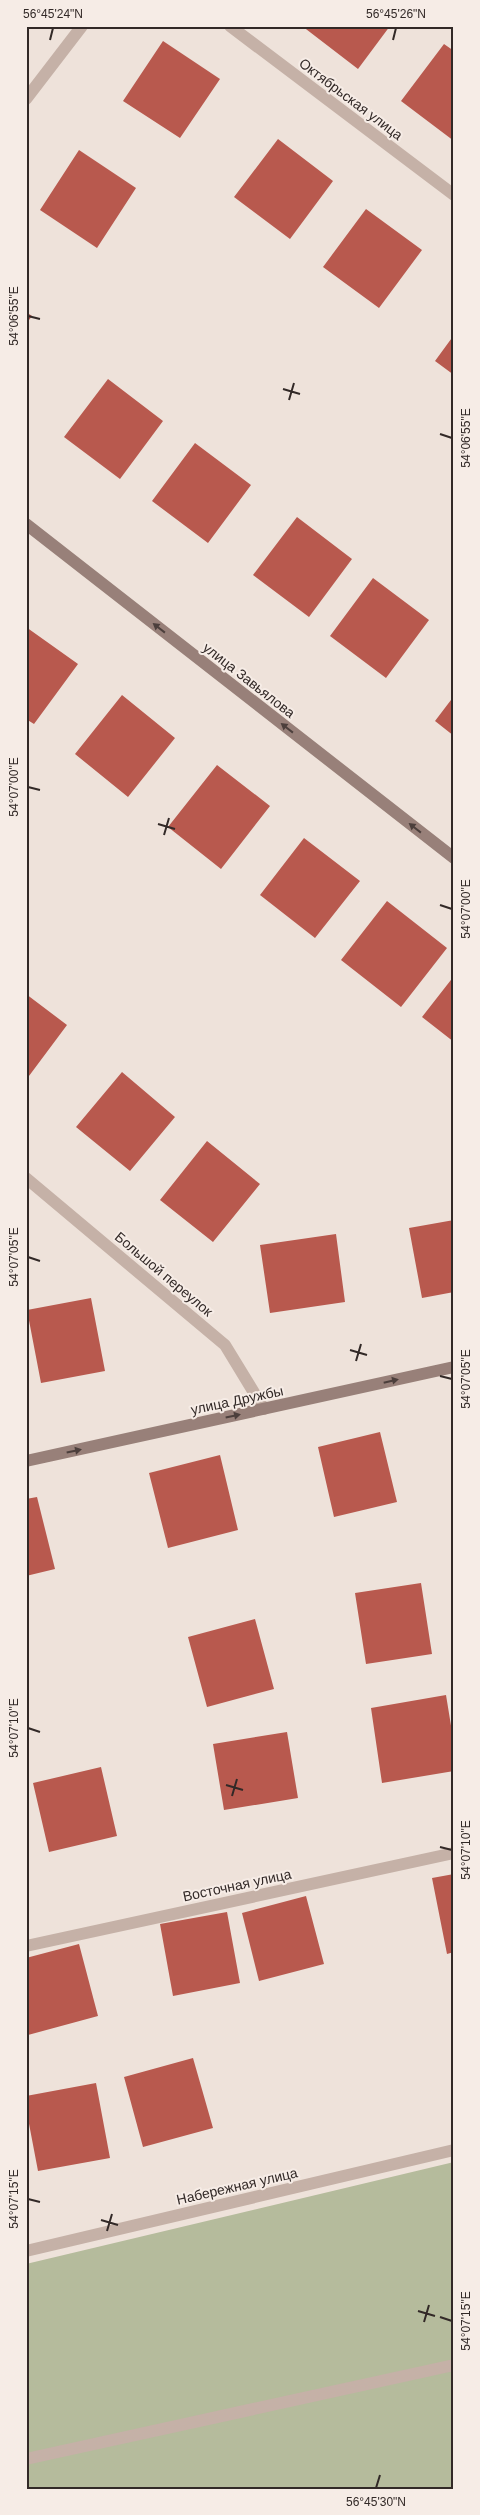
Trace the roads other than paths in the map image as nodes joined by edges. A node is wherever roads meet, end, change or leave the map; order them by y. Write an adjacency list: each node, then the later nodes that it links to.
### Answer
1 (82, 26): 3 (street)
2 (230, 26): 4 (street, Октябрьская улица)
3 (26, 99)
4 (454, 195)
5 (26, 524): 6 (street, улица Завьялова, one-way to 5)
6 (454, 858)
7 (26, 1178): 9 (street, Большой переулок)
8 (454, 1367): 9 (street, улица Дружбы, one-way to 8)
9 (264, 1409): 10 (street, улица Дружбы, one-way to 9)
10 (26, 1461)
11 (454, 1854): 12 (street, Восточная улица)
12 (26, 1946)
13 (454, 2150): 14 (street, Набережная улица)
14 (26, 2252)
15 (454, 2365): 16 (street)
16 (26, 2459)

